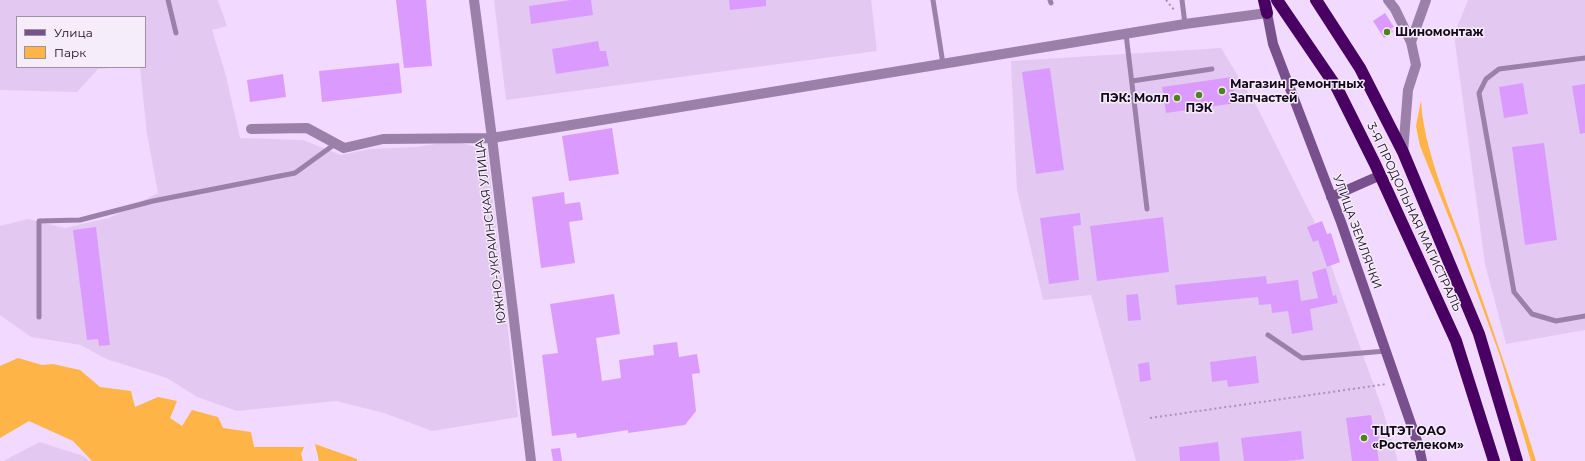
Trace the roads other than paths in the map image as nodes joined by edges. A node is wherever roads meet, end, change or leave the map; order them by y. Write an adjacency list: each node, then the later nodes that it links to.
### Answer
1 (168, 0): 12 (lane)
2 (474, 0): 20 (street, ЮЖНО-УКРАИНСКАЯ УЛИЦА)
3 (933, 0): 16 (lane)
4 (1182, 0): 11 (lane)
5 (1264, 0): 10 (highway)
6 (1277, 0): 23 (highway, 3-Я ПРОДОЛЬНАЯ МАГИСТРАЛЬ)
7 (1316, 0): 22 (highway, 3-Я ПРОДОЛЬНАЯ МАГИСТРАЛЬ)
8 (1388, 0): 14 (street)
9 (1426, 0): 14 (street)
10 (1267, 13): 11 (street); 24 (street, УЛИЦА ЗЕМЛЯЧКИ)
11 (1185, 24): 13 (street)
12 (176, 33)
13 (1126, 34): 16 (street); 18 (lane)
14 (1411, 42): 22 (street)
15 (1585, 58): 26 (lane)
16 (943, 64): 20 (street)
17 (1212, 69): 18 (lane)
18 (1132, 81): 25 (lane)
19 (251, 129): 21 (street)
20 (492, 138): 21 (street); 30 (street, ЮЖНО-УКРАИНСКАЯ УЛИЦА)
21 (335, 144): 27 (lane)
22 (1403, 152): 33 (highway, 3-Я ПРОДОЛЬНАЯ МАГИСТРАЛЬ)
23 (1380, 175): 24 (street); 32 (highway, 3-Я ПРОДОЛЬНАЯ МАГИСТРАЛЬ)
24 (1331, 197): 29 (street, УЛИЦА ЗЕМЛЯЧКИ)
25 (1147, 209)
26 (1585, 316)
27 (39, 318)
28 (1268, 335): 29 (lane)
29 (1386, 351): 31 (street, УЛИЦА ЗЕМЛЯЧКИ)
30 (531, 461)
31 (1422, 461)
32 (1494, 461)
33 (1517, 461)

